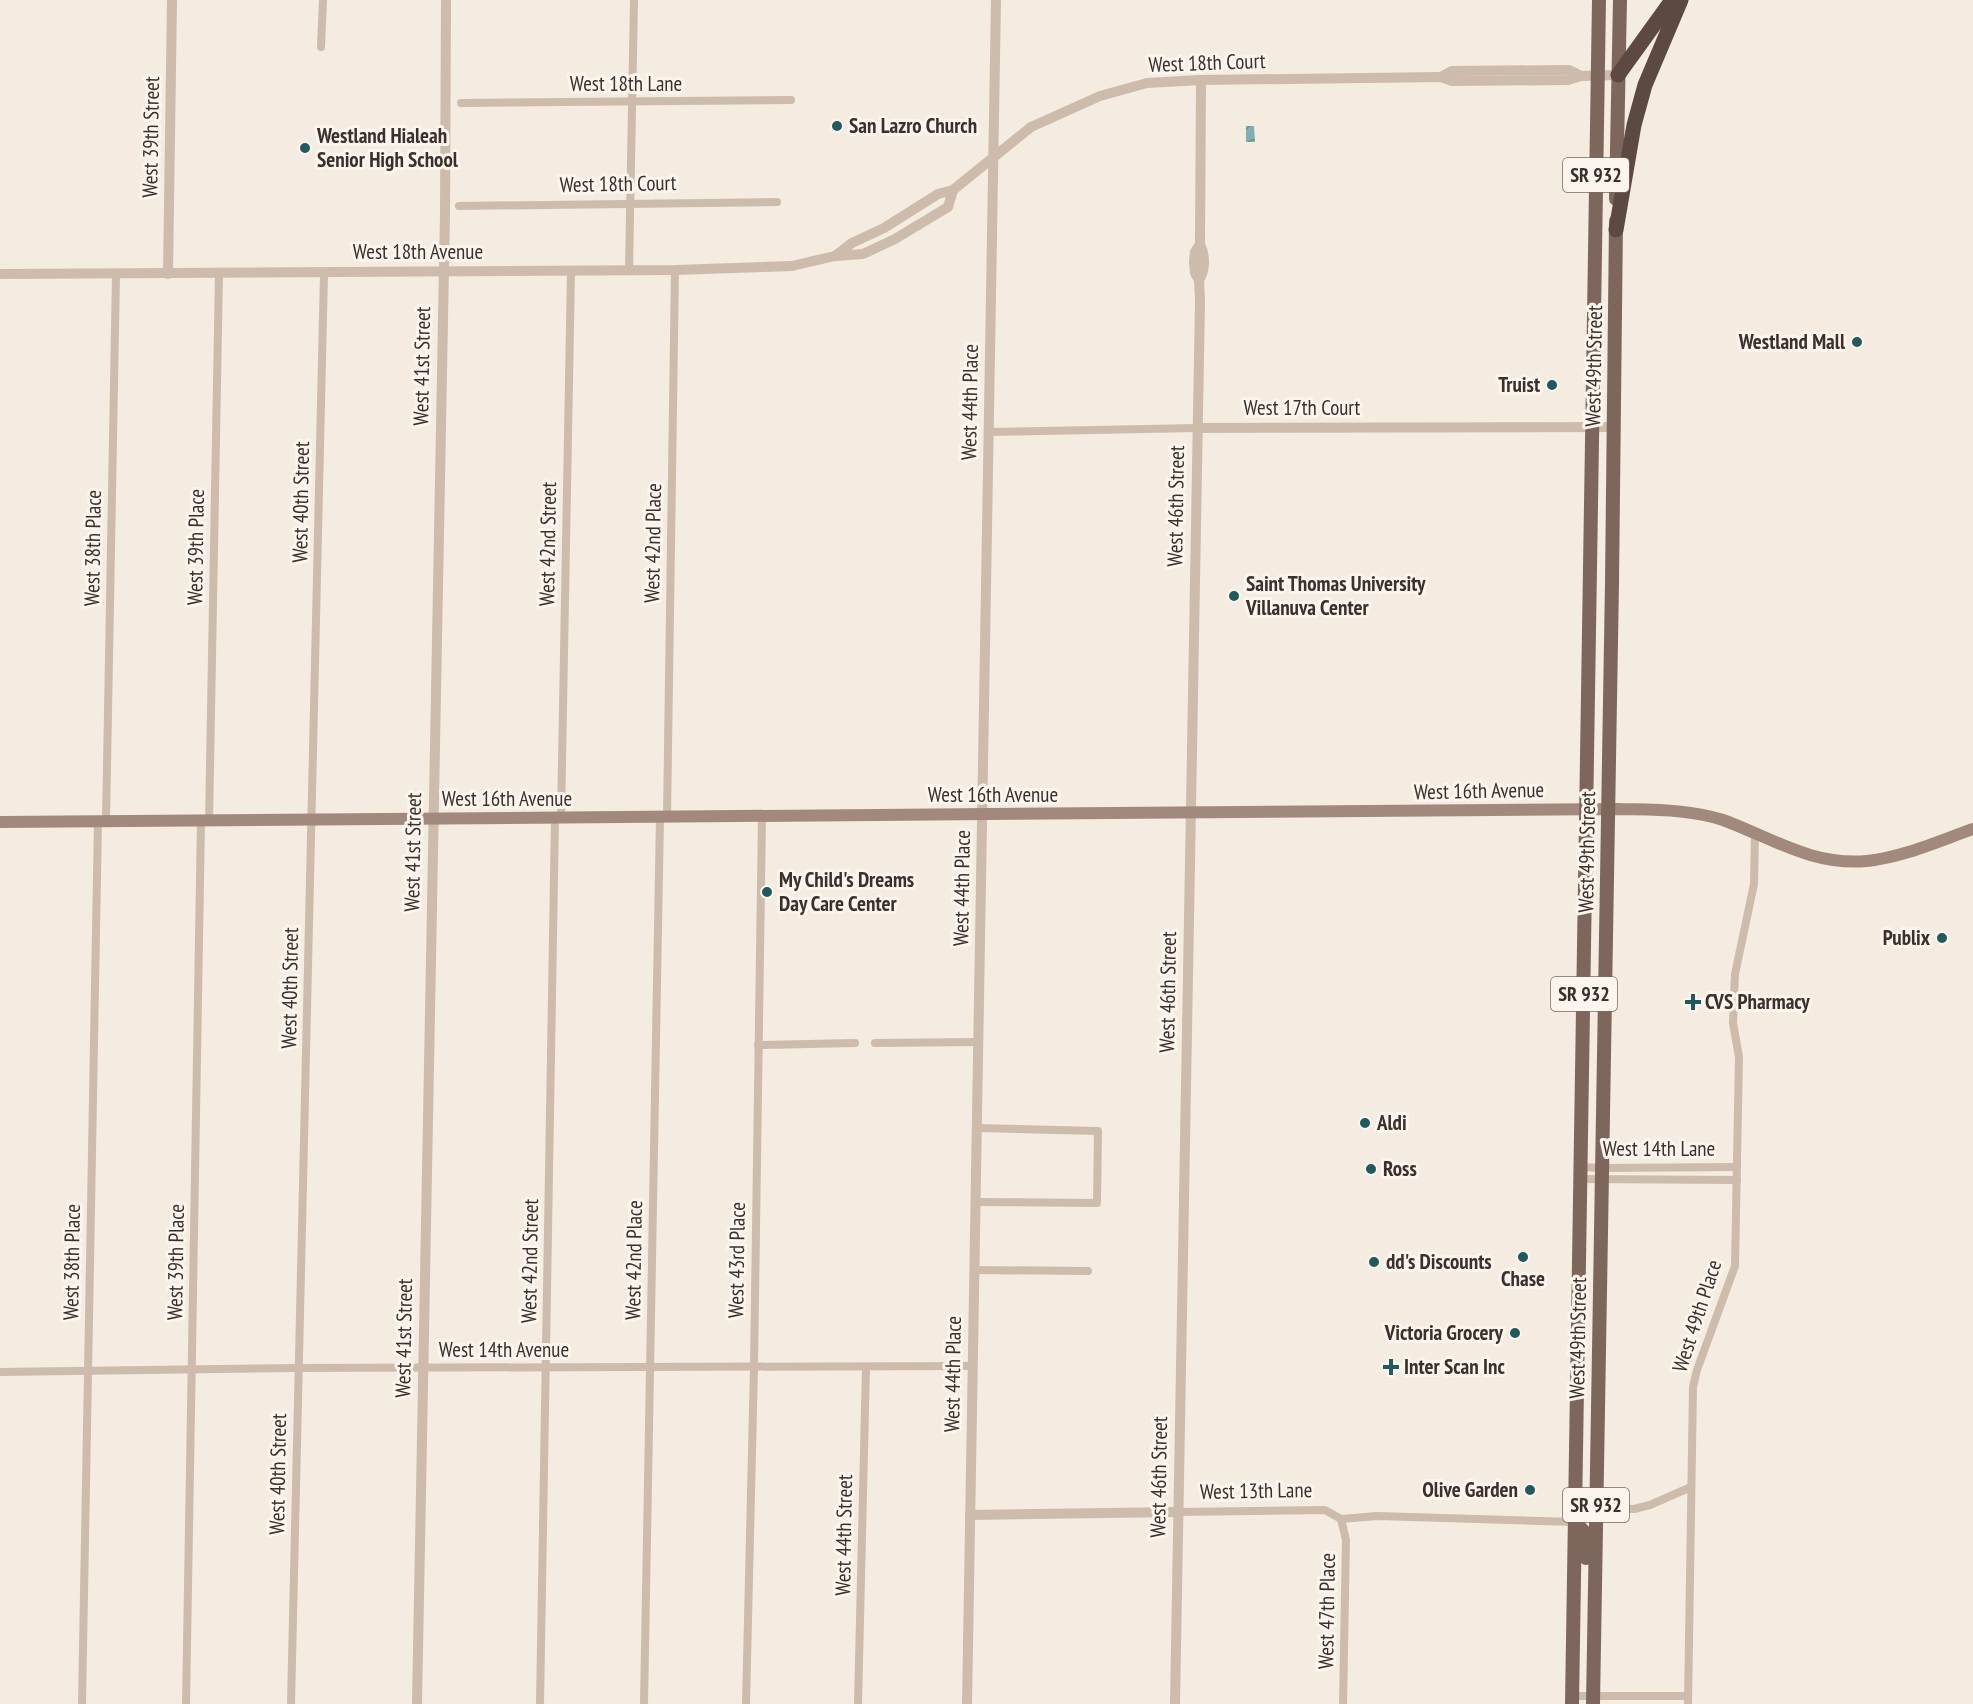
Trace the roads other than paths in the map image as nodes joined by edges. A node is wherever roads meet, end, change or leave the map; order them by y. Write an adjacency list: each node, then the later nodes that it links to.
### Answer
1 (172, 0): 31 (street, West 39th Street)
2 (323, 0): 12 (street)
3 (446, 0): 26 (street, West 41st Street)
4 (634, 0): 17 (street)
5 (996, 0): 19 (street, West 44th Place)
6 (1599, 0): 14 (main road, West 49th Street / SR 932)
7 (1620, 0): 11 (main road, West 49th Street / SR 932)
8 (1626, 0): 11 (main road)
9 (1672, 0): 13 (highway)
10 (1681, 0): 23 (highway)
11 (1619, 28): 13 (main road, West 49th Street / SR 932)
12 (321, 47)
13 (1618, 75): 14 (street, West 18th Court); 23 (main road, West 49th Street / SR 932)
14 (1598, 76): 15 (street, West 18th Court); 33 (main road, West 49th Street / SR 932)
15 (1201, 80): 19 (street, West 18th Court); 35 (street, West 46th Street)
16 (791, 100): 17 (street, West 18th Lane)
17 (633, 101): 18 (street, West 18th Lane); 21 (street)
18 (461, 103)
19 (994, 157): 25 (street, West 18th Avenue); 36 (street, West 44th Place)
20 (777, 202): 21 (street, West 18th Court)
21 (629, 204): 22 (street, West 18th Court); 24 (street)
22 (459, 206)
23 (1616, 230): 34 (main road, West 49th Street / SR 932)
24 (629, 270): 25 (street, West 18th Avenue); 27 (street, West 18th Avenue)
25 (675, 270): 44 (street, West 42nd Place)
26 (444, 271): 27 (street, West 18th Avenue); 28 (street, West 18th Avenue); 46 (street, West 41st Street)
27 (571, 271): 45 (street, West 42nd Street)
28 (324, 273): 32 (street, West 18th Avenue); 47 (street, West 40th Street)
29 (0, 274): 30 (street, West 18th Avenue)
30 (116, 274): 31 (street, West 18th Avenue); 48 (street, West 38th Place)
31 (168, 274): 32 (street, West 18th Avenue)
32 (219, 274): 49 (street, West 39th Place)
33 (1593, 427): 34 (street, West 17th Court); 35 (street, West 17th Court); 37 (main road, West 49th Street / SR 932)
34 (1615, 427): 38 (main road, West 49th Street / SR 932)
35 (1197, 428): 36 (street, West 17th Court); 41 (street, West 46th Street)
36 (989, 432): 42 (street, West 44th Place)
37 (1590, 583): 38 (main road); 39 (main road, West 49th Street / SR 932)
38 (1611, 660): 40 (main road, West 49th Street / SR 932)
39 (1587, 809): 40 (main road, West 16th Avenue); 41 (main road, West 16th Avenue); 59 (main road, West 49th Street / SR 932)
40 (1608, 809): 52 (main road, West 16th Avenue); 60 (main road, West 49th Street / SR 932)
41 (1190, 813): 42 (main road, West 16th Avenue); 78 (street, West 46th Street)
42 (982, 814): 43 (main road, West 16th Avenue); 53 (street, West 44th Place)
43 (762, 816): 44 (main road, West 16th Avenue); 56 (street, West 43rd Place)
44 (664, 817): 45 (main road, West 16th Avenue); 66 (street, West 42nd Place)
45 (558, 818): 46 (main road, West 16th Avenue); 70 (street, West 42nd Street)
46 (433, 819): 47 (main road, West 16th Avenue); 72 (street, West 41st Street)
47 (312, 820): 49 (main road, West 16th Avenue); 69 (street, West 40th Street)
48 (102, 821): 49 (main road, West 16th Avenue); 50 (main road, West 16th Avenue); 73 (street, West 38th Place)
49 (205, 821): 71 (street, West 39th Place)
50 (0, 822)
51 (1973, 829): 52 (main road, West 16th Avenue)
52 (1755, 834): 58 (street, West 49th Place)
53 (978, 1042): 54 (street); 57 (street, West 44th Place)
54 (875, 1043)
55 (855, 1044): 56 (street)
56 (758, 1045): 67 (street, West 43rd Place)
57 (977, 1128): 62 (street, West 44th Place); 62 (street)
58 (1737, 1167): 60 (street, West 14th Lane); 61 (street, West 49th Place)
59 (1581, 1173): 60 (street, West 14th Lane); 75 (main road, West 49th Street / SR 932)
60 (1601, 1174): 61 (street, West 14th Lane); 77 (main road, West 49th Street / SR 932)
61 (1737, 1180): 76 (street, West 49th Place)
62 (976, 1202): 63 (street, West 44th Place)
63 (974, 1270): 64 (street); 65 (street, West 44th Place)
64 (1088, 1271)
65 (973, 1366): 68 (street, West 14th Avenue); 79 (street, West 44th Place)
66 (650, 1367): 67 (street, West 14th Avenue); 70 (street, West 14th Avenue); 91 (street, West 42nd Place)
67 (754, 1367): 68 (street, West 14th Avenue); 92 (street, West 43rd Place)
68 (866, 1367): 93 (street, West 44th Street)
69 (298, 1368): 71 (street, West 14th Avenue); 72 (street, West 14th Avenue); 88 (street, West 40th Street)
70 (546, 1368): 72 (street, West 14th Avenue); 90 (street, West 42nd Street)
71 (192, 1369): 73 (street, West 14th Avenue); 87 (street, West 39th Place)
72 (423, 1369): 89 (street, West 41st Street)
73 (88, 1370): 74 (street, West 14th Avenue); 86 (street, West 38th Place)
74 (0, 1372)
75 (1577, 1413): 77 (main road); 81 (main road, West 49th Street / SR 932)
76 (1691, 1487): 77 (street); 85 (street, West 49th Place)
77 (1596, 1508): 82 (main road, West 49th Street / SR 932)
78 (1178, 1512): 79 (street, West 13th Lane); 80 (street, West 13th Lane); 95 (street, West 46th Street)
79 (970, 1515): 94 (street, West 44th Place)
80 (1341, 1519): 81 (street, West 13th Lane); 96 (street, West 47th Place)
81 (1575, 1522): 82 (main road); 83 (main road, West 49th Street / SR 932)
82 (1594, 1607): 84 (main road, West 49th Street / SR 932)
83 (1572, 1700): 84 (street)
84 (1593, 1700): 85 (street)
85 (1688, 1700)
86 (82, 1704)
87 (186, 1704)
88 (291, 1704)
89 (417, 1704)
90 (540, 1704)
91 (644, 1704)
92 (746, 1704)
93 (858, 1704)
94 (967, 1704)
95 (1175, 1704)
96 (1343, 1704)

